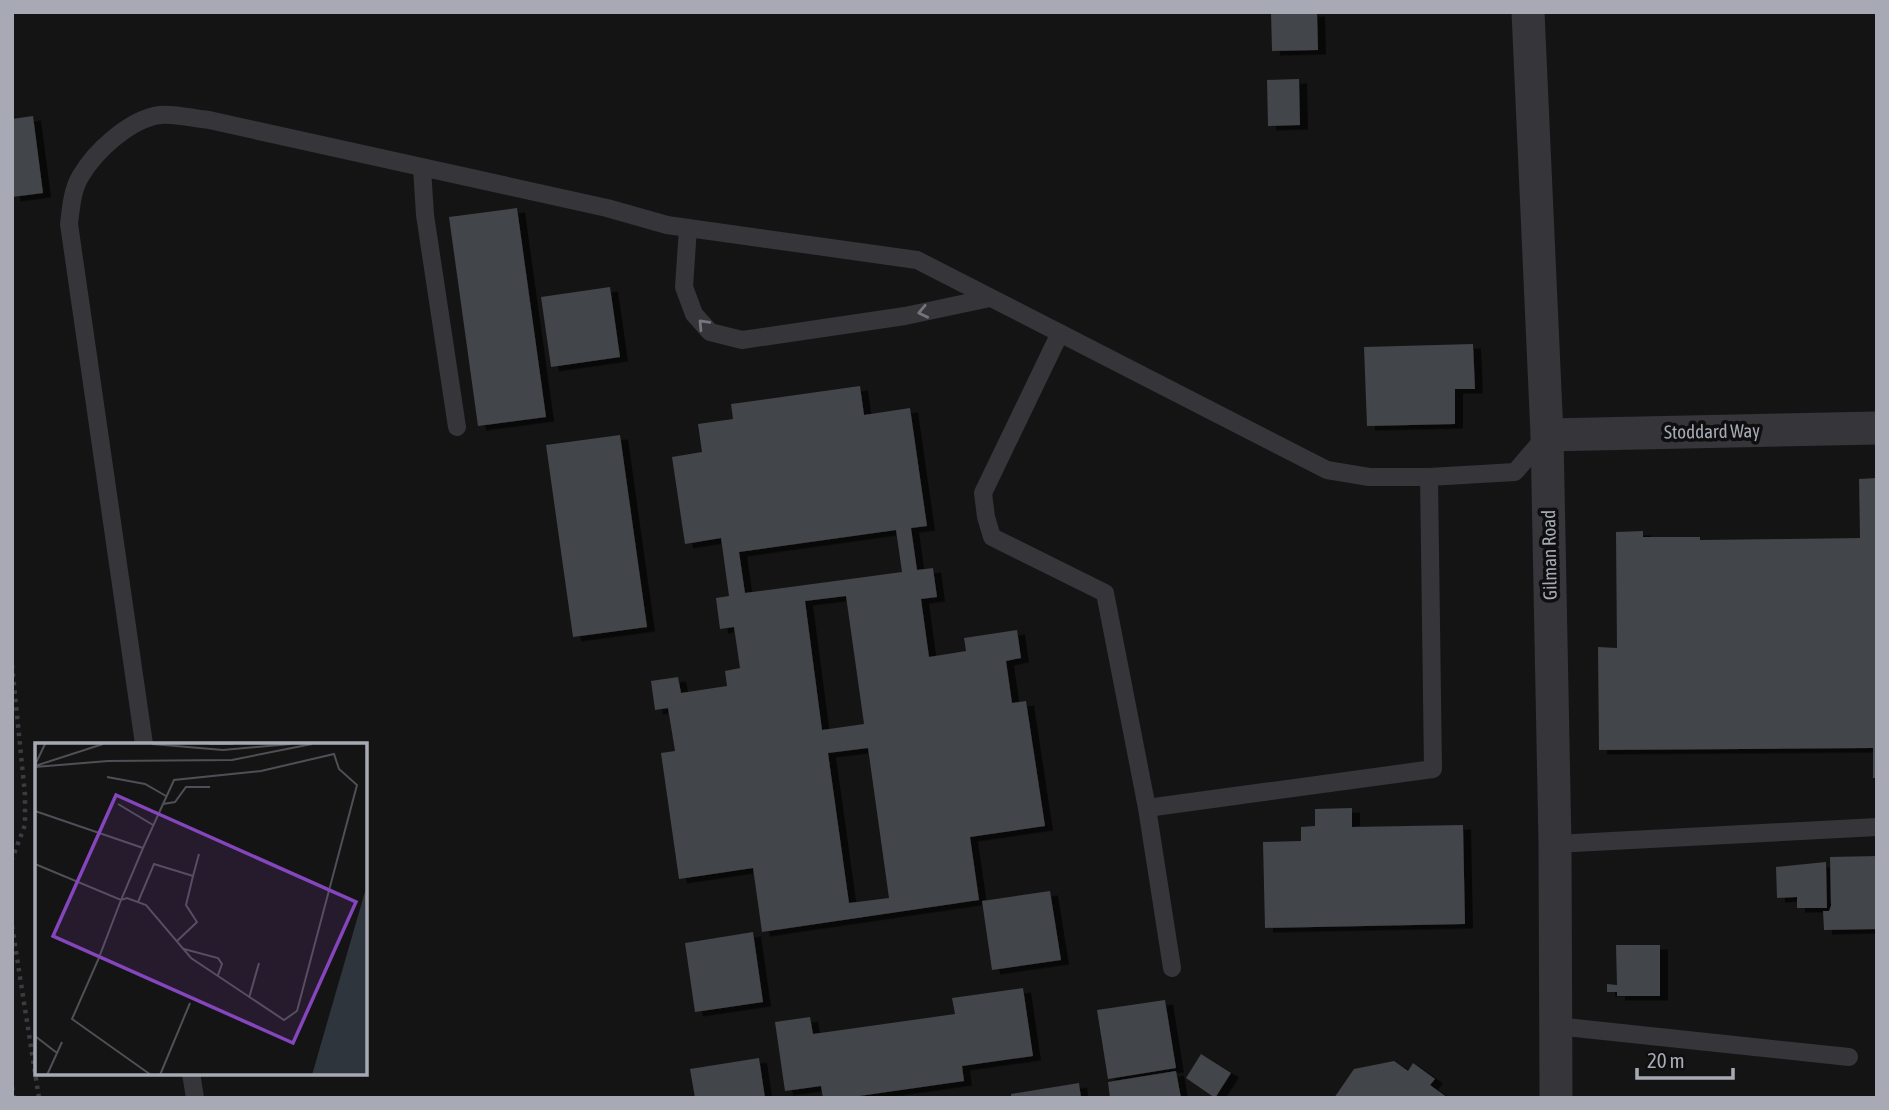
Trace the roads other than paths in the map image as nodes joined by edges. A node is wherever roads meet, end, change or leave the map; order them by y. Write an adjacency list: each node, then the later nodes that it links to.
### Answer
1 (1528, 12): 8 (street, Gilman Road)
2 (422, 168): 3 (lane); 6 (lane); 10 (lane)
3 (688, 228): 4 (lane); 4 (lane, one-way to 3)
4 (990, 298): 5 (lane)
5 (1060, 333): 9 (lane); 11 (lane)
6 (457, 427)
7 (1877, 428): 8 (street, Stoddard Way)
8 (1547, 435): 9 (lane); 13 (street, Gilman Road)
9 (1429, 477): 11 (lane)
10 (144, 743)
11 (1147, 808): 14 (lane)
12 (1877, 827): 13 (lane)
13 (1555, 844): 15 (street, Gilman Road)
14 (1172, 968)
15 (1556, 1026): 16 (lane); 19 (street, Gilman Road)
16 (1849, 1057)
17 (191, 1075): 18 (lane)
18 (195, 1098)
19 (1556, 1098)

